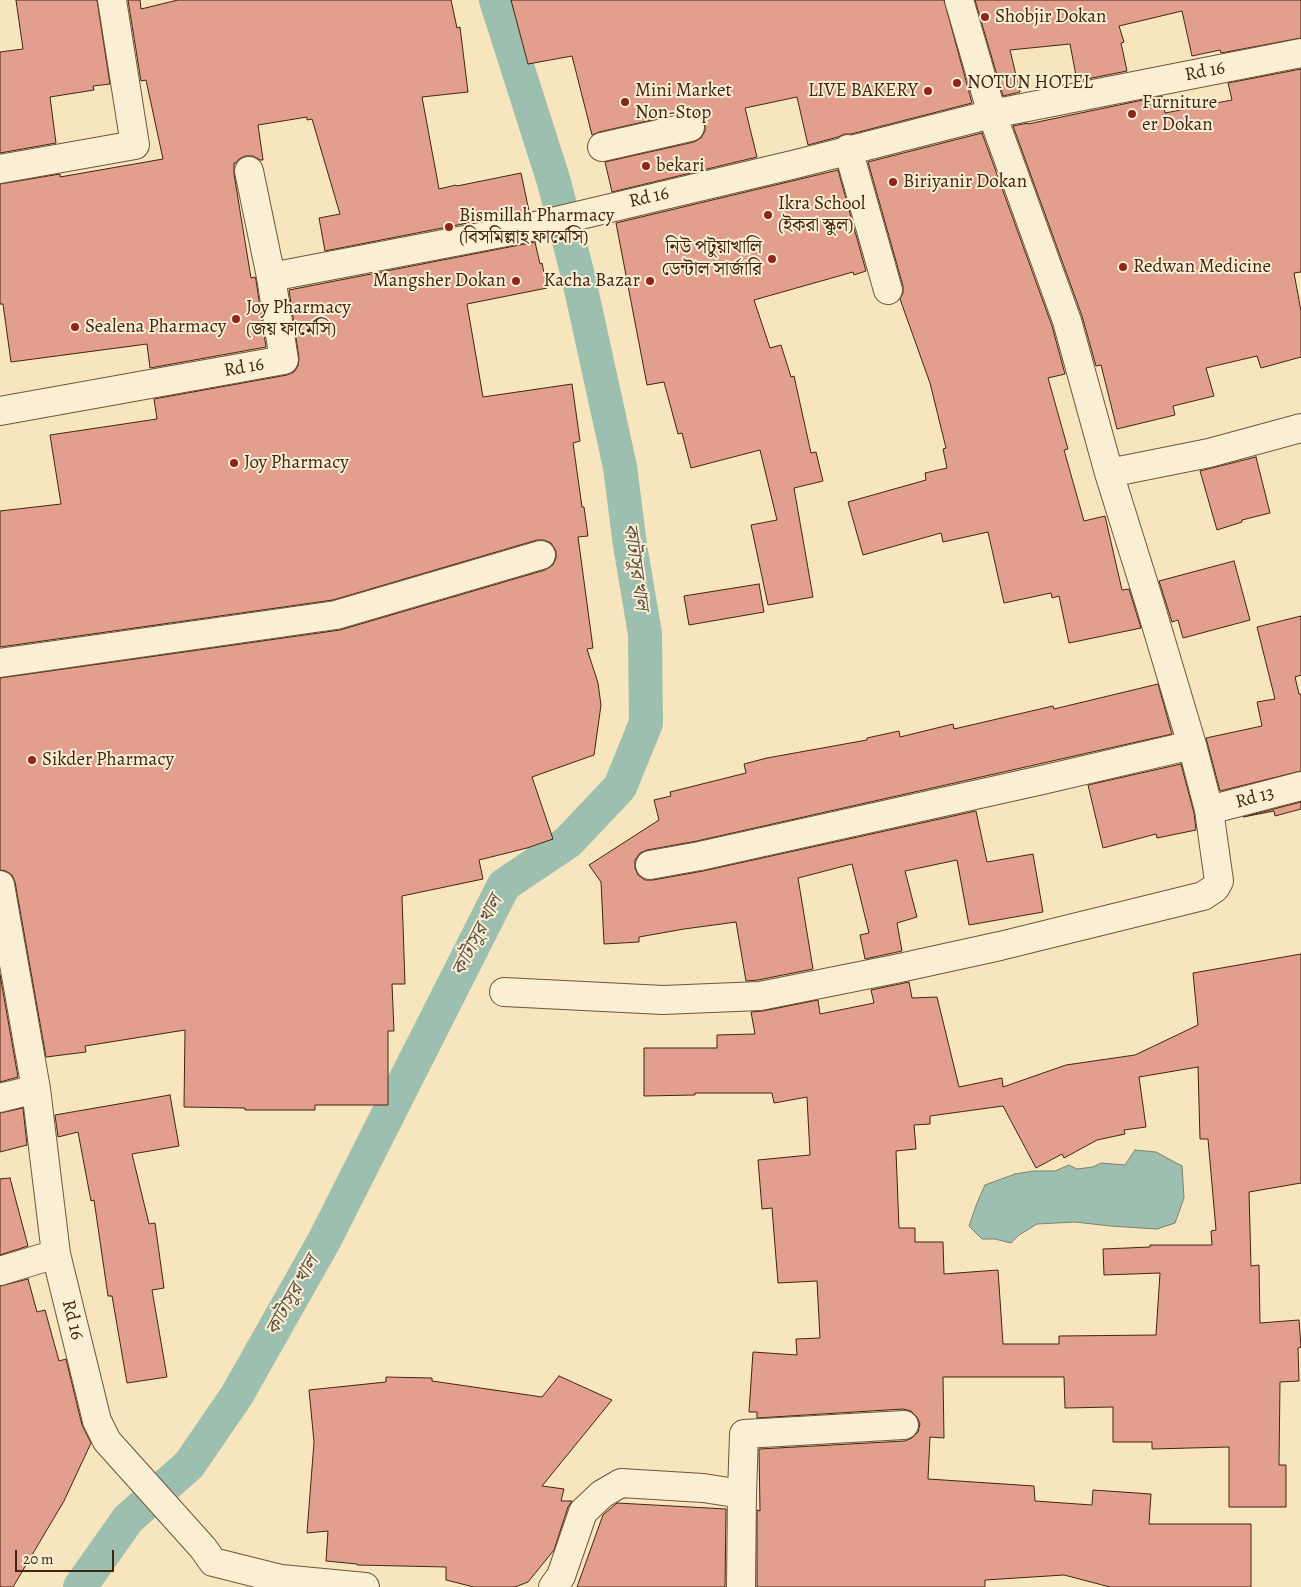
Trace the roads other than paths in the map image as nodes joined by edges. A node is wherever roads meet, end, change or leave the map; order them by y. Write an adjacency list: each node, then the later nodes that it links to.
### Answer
1 (112, 0): 8 (street)
2 (959, 0): 4 (street)
3 (1301, 53): 4 (street, Rd 16)
4 (992, 114): 7 (street, Rd 16); 14 (street)
5 (690, 127): 6 (street)
6 (602, 147)
7 (848, 149): 10 (street, Rd 16); 11 (street)
8 (0, 169)
9 (250, 171): 10 (street)
10 (272, 277): 12 (street, Rd 16)
11 (888, 290)
12 (0, 411)
13 (1301, 428): 14 (street)
14 (1109, 473): 17 (street)
15 (541, 555): 16 (street)
16 (0, 663)
17 (1192, 746): 19 (street); 20 (street)
18 (1301, 786): 19 (street, Rd 13)
19 (1209, 810): 22 (street)
20 (650, 864)
21 (0, 885): 23 (street, Rd 16)
22 (504, 992)
23 (36, 1089): 24 (street); 25 (street, Rd 16)
24 (0, 1098)
25 (56, 1254): 26 (street); 29 (street, Rd 16)
26 (0, 1271)
27 (904, 1425): 28 (street)
28 (742, 1494): 30 (street); 31 (street)
29 (365, 1587)
30 (553, 1587)
31 (741, 1587)

